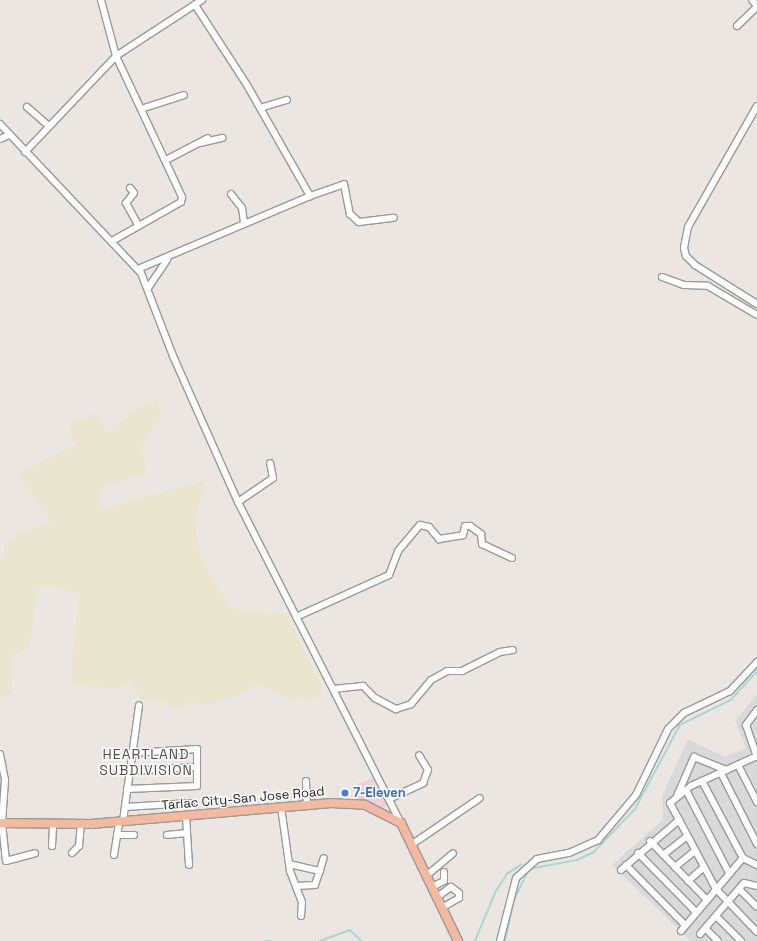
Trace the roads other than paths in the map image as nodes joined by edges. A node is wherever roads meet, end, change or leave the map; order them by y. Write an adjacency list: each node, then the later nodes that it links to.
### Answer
1 (101, 0): 7 (street)
2 (202, 0): 4 (street)
3 (752, 0): 5 (street)
4 (195, 5): 7 (street); 13 (street)
5 (757, 7): 6 (street)
6 (737, 26)
7 (116, 56): 12 (street); 15 (street)
8 (184, 95): 12 (street)
9 (288, 100): 13 (street)
10 (27, 106): 15 (street)
11 (757, 106): 34 (street)
12 (141, 108): 22 (street)
13 (260, 108): 25 (street)
14 (0, 124): 16 (street)
15 (49, 126): 21 (street)
16 (9, 135): 19 (street); 21 (street)
17 (208, 138): 20 (street)
18 (222, 138): 20 (street)
19 (0, 139)
20 (200, 142): 22 (street)
21 (25, 152): 29 (street)
22 (166, 160): 28 (street)
23 (130, 188): 28 (street)
24 (231, 194): 27 (street)
25 (310, 196): 26 (street); 27 (street)
26 (394, 218)
27 (244, 223): 31 (street)
28 (140, 226): 29 (street)
29 (112, 241): 31 (street)
30 (167, 260): 33 (street)
31 (138, 269): 33 (street)
32 (662, 277): 35 (street)
33 (148, 288): 37 (street)
34 (757, 304)
35 (757, 315)
36 (270, 463): 37 (street)
37 (238, 502): 39 (street)
38 (512, 558): 39 (street)
39 (296, 617): 42 (street)
40 (513, 650): 42 (street)
41 (757, 662): 118 (street)
42 (333, 689): 60 (street)
43 (139, 705): 45 (street)
44 (756, 713): 48 (street)
45 (132, 753): 50 (street); 52 (street)
46 (0, 754): 69 (street)
47 (419, 755): 60 (street)
48 (757, 757): 49 (street)
49 (738, 765): 51 (street); 61 (street)
50 (197, 767): 52 (street); 56 (street)
51 (727, 770): 53 (street); 58 (street)
52 (130, 771): 56 (street)
53 (721, 773): 55 (street); 79 (street)
54 (306, 781): 63 (street)
55 (702, 781): 57 (street); 90 (street)
56 (127, 789): 64 (street)
57 (686, 790): 58 (street); 98 (street)
58 (677, 796): 67 (street)
59 (480, 798): 80 (street)
60 (389, 799): 70 (street)
61 (757, 802)
62 (191, 804): 64 (street)
63 (307, 805): 65 (main road, Tarlac City-San Jose Road); 70 (main road, Tarlac City-San Jose Road)
64 (125, 807): 68 (street)
65 (281, 807): 66 (main road, Tarlac City-San Jose Road); 91 (street)
66 (186, 816): 68 (main road, Tarlac City-San Jose Road); 73 (street)
67 (679, 820): 77 (street); 78 (street)
68 (121, 821): 72 (main road, Tarlac City-San Jose Road); 74 (street)
69 (1, 823): 71 (main road, Tarlac City-San Jose Road); 83 (street)
70 (401, 823): 80 (main road)
71 (53, 824): 72 (main road, Tarlac City-San Jose Road); 81 (street)
72 (81, 824): 84 (street)
73 (187, 834): 76 (street); 92 (street)
74 (117, 835): 75 (street); 87 (street)
75 (134, 835)
76 (167, 835)
77 (687, 836): 82 (street); 88 (street)
78 (650, 841): 86 (street); 88 (street)
79 (757, 844)
80 (411, 845): 99 (main road)
81 (52, 846)
82 (695, 852): 94 (street); 95 (street)
83 (35, 853)
84 (72, 853)
85 (452, 853): 99 (street)
86 (638, 853): 111 (street); 111 (street)
87 (114, 855)
88 (663, 855): 94 (street)
89 (324, 858): 96 (street)
90 (743, 858): 93 (street); 98 (street)
91 (289, 864): 96 (street); 101 (street)
92 (189, 866)
93 (757, 866)
94 (675, 868): 100 (street)
95 (703, 868): 100 (street); 105 (street)
96 (320, 871): 101 (street)
97 (444, 872): 103 (street)
98 (729, 873): 105 (street)
99 (426, 876): 103 (main road)
100 (688, 881): 107 (street)
101 (296, 886): 112 (street)
102 (757, 886): 104 (street)
103 (432, 887): 106 (main road)
104 (739, 888): 108 (street); 109 (street)
105 (716, 889): 107 (street); 108 (street)
106 (437, 898): 110 (main road); 110 (street)
107 (707, 900): 111 (street)
108 (728, 902): 113 (street); 115 (street)
109 (757, 907)
110 (442, 908): 117 (main road)
111 (696, 912)
112 (301, 916)
113 (717, 917): 114 (street); 120 (street)
114 (706, 929): 116 (street); 119 (street)
115 (757, 932)
116 (700, 934)
117 (458, 941)
118 (500, 941)
119 (718, 941)
120 (741, 941)

